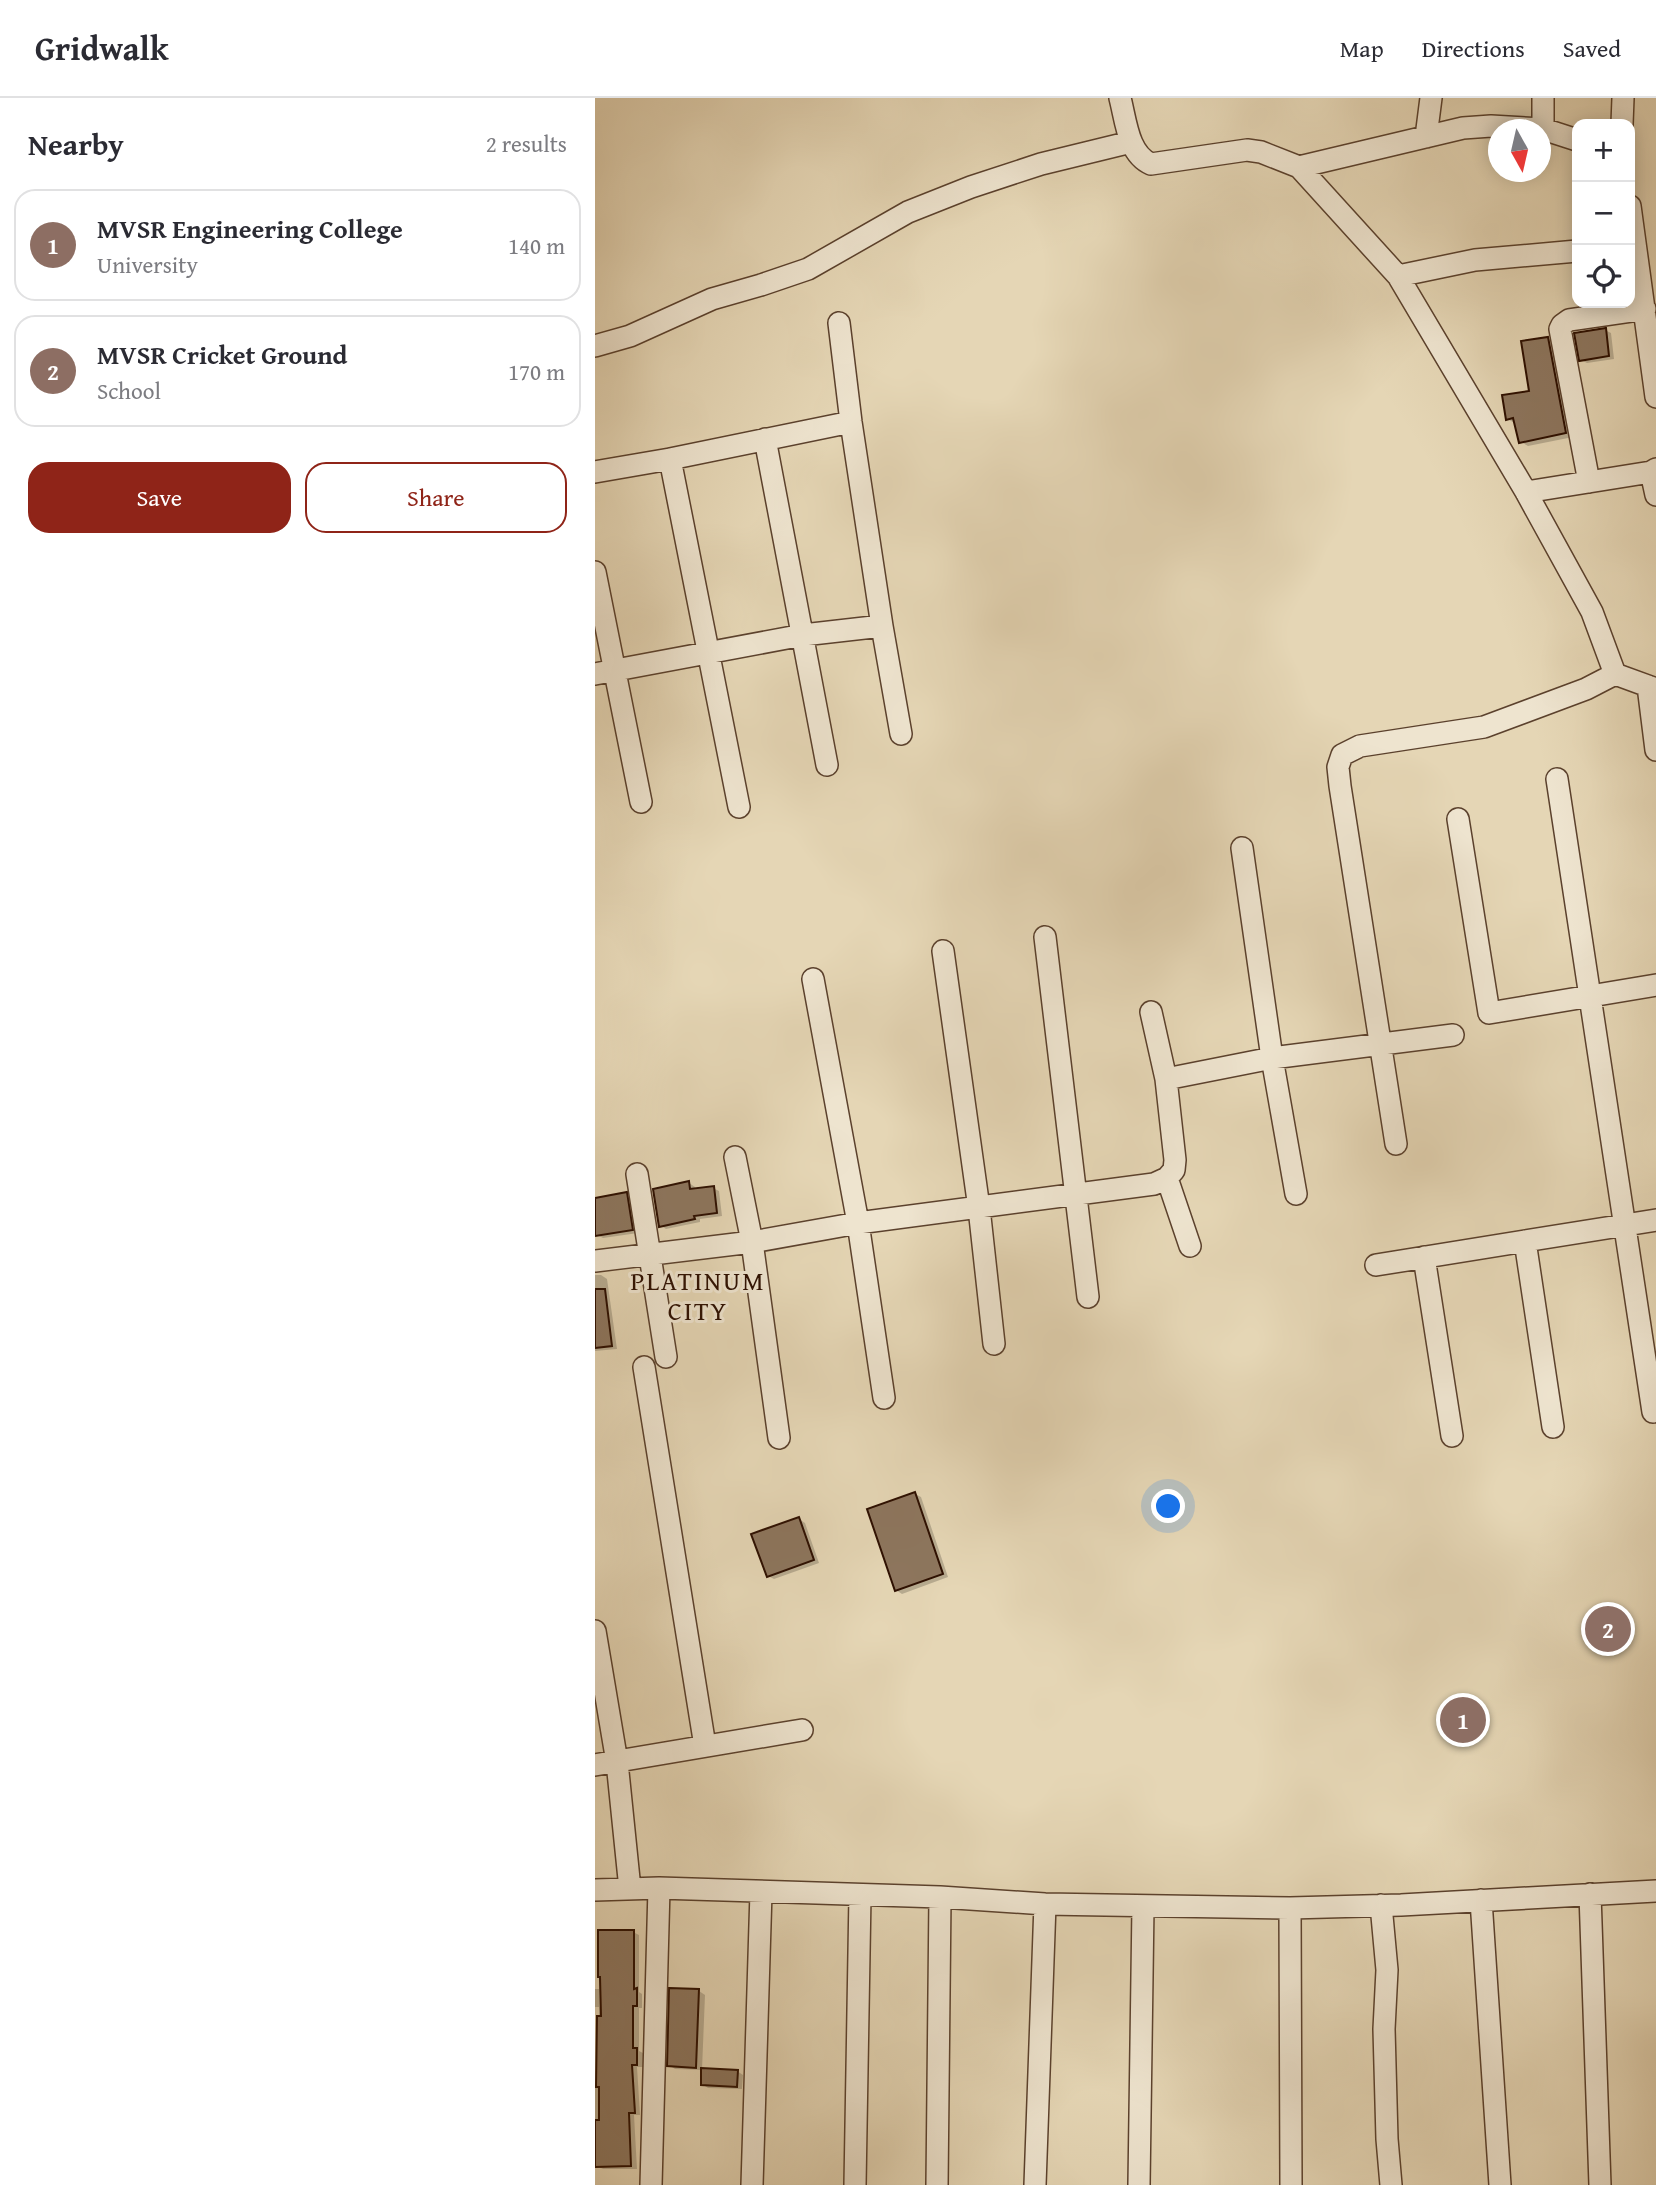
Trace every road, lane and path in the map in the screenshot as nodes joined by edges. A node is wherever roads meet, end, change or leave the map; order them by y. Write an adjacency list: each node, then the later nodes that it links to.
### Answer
1 (1120, 98): 11 (street)
2 (1431, 98): 9 (street)
3 (1543, 98): 5 (street)
4 (1623, 98): 6 (street)
5 (1543, 119)
6 (1622, 119)
7 (1488, 127): 9 (street)
8 (1551, 132): 10 (street)
9 (1426, 137): 12 (street)
10 (1572, 138)
11 (1131, 142): 12 (street); 19 (street)
12 (1299, 167): 16 (street)
13 (1635, 224): 14 (street)
14 (1641, 245): 17 (street)
15 (1572, 251): 16 (street)
16 (1398, 276): 27 (street)
17 (1645, 309): 20 (street); 26 (street)
18 (839, 323): 21 (street)
19 (595, 346)
20 (1656, 397)
21 (851, 422): 22 (street); 30 (street)
22 (765, 439): 23 (street); 31 (street)
23 (670, 459): 25 (street); 32 (street)
24 (1654, 470): 26 (street); 28 (street)
25 (595, 472)
26 (1589, 482): 27 (street)
27 (1526, 492): 34 (street)
28 (1656, 495)
29 (595, 572): 33 (street)
30 (882, 626): 31 (street); 36 (street)
31 (803, 635): 32 (street); 38 (street)
32 (708, 654): 33 (street); 41 (street)
33 (604, 672): 40 (street)
34 (1615, 674): 35 (street); 51 (street)
35 (1652, 687): 37 (street)
36 (901, 734)
37 (1656, 750)
38 (827, 765)
39 (1557, 779): 48 (street)
40 (641, 802)
41 (740, 807)
42 (1458, 819): 48 (street)
43 (1242, 848): 52 (street)
44 (1045, 937): 58 (street)
45 (943, 951): 60 (street)
46 (813, 979): 62 (street)
47 (1656, 985): 48 (street)
48 (1591, 996): 63 (street)
49 (1151, 1012): 53 (street)
50 (1453, 1035): 51 (street)
51 (1381, 1045): 52 (street); 54 (street)
52 (1272, 1058): 53 (street); 59 (street)
53 (1166, 1079): 57 (street)
54 (1396, 1144)
55 (735, 1157): 65 (street)
56 (637, 1174): 67 (street)
57 (1167, 1178): 58 (street); 66 (street)
58 (1075, 1194): 60 (street); 71 (street)
59 (1296, 1194)
60 (979, 1208): 62 (street); 72 (street)
61 (1656, 1220): 63 (street)
62 (857, 1223): 65 (street); 75 (street)
63 (1623, 1225): 64 (street); 76 (street)
64 (1525, 1241): 68 (street); 77 (street)
65 (752, 1242): 67 (street); 79 (street)
66 (1190, 1246)
67 (649, 1255): 69 (street); 73 (street)
68 (1424, 1257): 70 (street); 78 (street)
69 (595, 1261)
70 (1376, 1265)
71 (1088, 1297)
72 (993, 1344)
73 (666, 1357)
74 (644, 1367): 82 (street)
75 (884, 1398)
76 (1653, 1412)
77 (1553, 1427)
78 (1452, 1436)
79 (779, 1438)
80 (595, 1631): 83 (street)
81 (802, 1730): 82 (street)
82 (705, 1746): 83 (street)
83 (617, 1762): 84 (street); 86 (street)
84 (595, 1765)
85 (659, 1888): 86 (street); 89 (street); 98 (street)
86 (630, 1889): 87 (street)
87 (595, 1890)
88 (1656, 1891): 90 (street)
89 (761, 1892): 91 (street); 99 (street)
90 (1590, 1894): 93 (street); 107 (street)
91 (860, 1895): 92 (street); 100 (street)
92 (940, 1897): 94 (street); 101 (street)
93 (1481, 1900): 95 (street); 106 (street)
94 (1045, 1904): 96 (street); 102 (street)
95 (1381, 1905): 97 (street); 105 (street)
96 (1143, 1906): 97 (street); 103 (street)
97 (1290, 1908): 104 (street)
98 (650, 2185)
99 (752, 2185)
100 (855, 2185)
101 (937, 2185)
102 (1035, 2185)
103 (1139, 2185)
104 (1291, 2185)
105 (1391, 2185)
106 (1500, 2185)
107 (1600, 2185)

